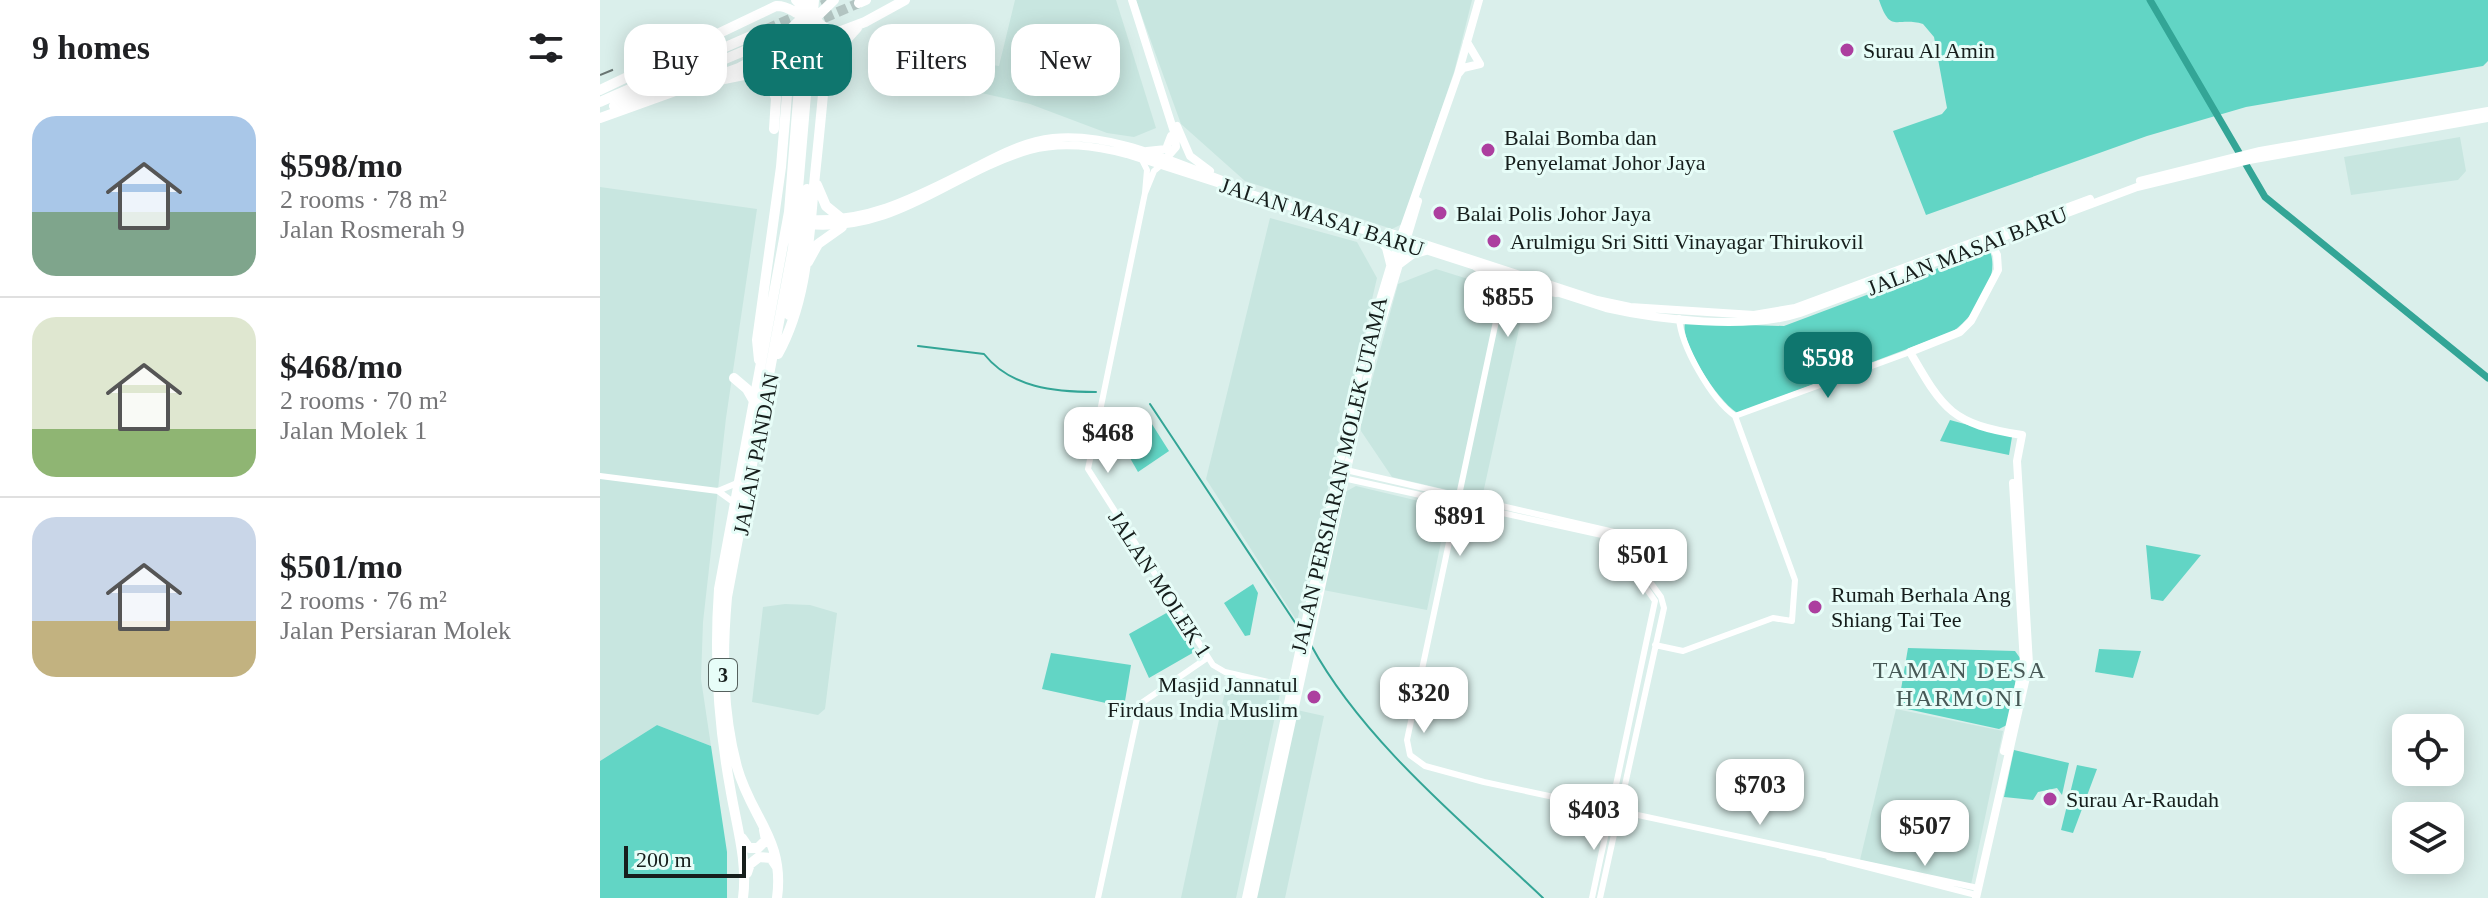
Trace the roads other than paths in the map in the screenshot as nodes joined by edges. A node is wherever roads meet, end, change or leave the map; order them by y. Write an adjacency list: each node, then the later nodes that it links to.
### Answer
1 (766, 0): 12 (highway)
2 (796, 0): 10 (highway)
3 (806, 0): 55 (highway, JALAN PANDAN / 3)
4 (814, 0): 55 (highway, JALAN PANDAN / 3)
5 (821, 0): 10 (highway)
6 (834, 0): 10 (highway)
7 (905, 0): 11 (highway)
8 (1132, 0): 28 (main road)
9 (1479, 0): 17 (main road)
10 (808, 19): 11 (highway); 13 (highway); 14 (highway); 19 (highway); 29 (highway)
11 (865, 22): 15 (highway)
12 (725, 24)
13 (811, 24)
14 (727, 28)
15 (852, 35)
16 (743, 39): 30 (highway)
17 (1467, 42): 21 (main road); 21 (main road)
18 (743, 52): 32 (highway)
19 (739, 68): 20 (highway); 29 (highway)
20 (727, 72)
21 (1458, 74): 47 (main road, JALAN PERSIARAN MOLEK UTAMA)
22 (727, 77): 35 (highway)
23 (624, 78): 24 (highway)
24 (600, 90)
25 (656, 96): 32 (highway)
26 (820, 96): 55 (highway)
27 (821, 96): 41 (highway)
28 (1163, 96): 33 (main road); 36 (main road)
29 (785, 98): 65 (highway)
30 (600, 102)
31 (2488, 111): 37 (main road, JALAN MASAI BARU)
32 (600, 115)
33 (1170, 115): 40 (main road); 42 (main road)
34 (2488, 118): 37 (main road, JALAN MASAI BARU)
35 (774, 129)
36 (1130, 147): 40 (main road, JALAN MASAI BARU); 46 (main road, JALAN MASAI BARU)
37 (2279, 150): 39 (main road, JALAN MASAI BARU)
38 (1142, 160): 40 (main road, JALAN MASAI BARU); 43 (street, JALAN MOLEK 1); 46 (main road, JALAN MASAI BARU)
39 (2229, 161): 51 (main road, JALAN MASAI BARU); 53 (main road, JALAN MASAI BARU)
40 (1162, 163): 42 (main road, JALAN MASAI BARU); 43 (street, JALAN MOLEK 1); 50 (main road, JALAN MASAI BARU)
41 (815, 175): 45 (highway); 46 (highway)
42 (1230, 183): 49 (main road, JALAN MASAI BARU)
43 (1145, 193): 77 (street, JALAN MOLEK 1)
44 (768, 211): 45 (main road, JALAN MASAI BARU)
45 (811, 223): 46 (main road, JALAN MASAI BARU); 48 (main road, JALAN MASAI BARU); 58 (highway)
46 (842, 223): 58 (highway)
47 (1409, 223): 49 (main road); 52 (main road, JALAN PERSIARAN MOLEK UTAMA); 54 (main road)
48 (766, 229)
49 (1385, 232): 52 (main road, JALAN MASAI BARU)
50 (1374, 233): 52 (main road, JALAN MASAI BARU); 57 (main road)
51 (1980, 238): 53 (main road); 61 (main road, JALAN MASAI BARU)
52 (1403, 240): 54 (main road, JALAN MASAI BARU); 57 (main road, JALAN PERSIARAN MOLEK UTAMA)
53 (1990, 242): 62 (main road, JALAN MASAI BARU); 63 (main road)
54 (1427, 248): 56 (main road, JALAN MASAI BARU); 57 (main road); 61 (main road, JALAN MASAI BARU)
55 (792, 249): 64 (highway, JALAN PANDAN / 3); 65 (highway, JALAN PANDAN / 3)
56 (1470, 264): 59 (street); 60 (main road, JALAN MASAI BARU)
57 (1394, 268): 69 (main road, JALAN PERSIARAN MOLEK UTAMA)
58 (805, 270): 64 (highway)
59 (1502, 293): 60 (street); 73 (street)
60 (1564, 295): 62 (main road, JALAN MASAI BARU)
61 (1692, 312): 62 (main road)
62 (1679, 318): 68 (street)
63 (1910, 352): 68 (street); 85 (main road)
64 (774, 363): 80 (highway, JALAN PANDAN / 3)
65 (760, 373): 67 (highway, JALAN PANDAN / 3)
66 (734, 378): 67 (highway)
67 (755, 403): 71 (highway, JALAN PANDAN / 3)
68 (1735, 416): 76 (street)
69 (1341, 473): 73 (street); 78 (main road, JALAN PERSIARAN MOLEK UTAMA); 82 (main road, JALAN PERSIARAN MOLEK UTAMA)
70 (600, 476): 72 (street)
71 (740, 481): 72 (street); 74 (highway, JALAN PANDAN / 3)
72 (718, 491): 74 (street)
73 (1457, 502): 75 (street); 76 (street); 79 (street)
74 (736, 504): 81 (highway, JALAN PANDAN / 3)
75 (1647, 644): 76 (street); 79 (street)
76 (1656, 645): 79 (street)
77 (1207, 658): 78 (street, JALAN MOLEK 1); 88 (street)
78 (1290, 687): 82 (main road, JALAN PERSIARAN MOLEK UTAMA)
79 (1614, 811): 85 (street); 91 (street); 92 (street)
80 (761, 820): 81 (highway); 83 (highway, JALAN PANDAN / 3)
81 (737, 821): 84 (highway, JALAN PANDAN / 3)
82 (1264, 831): 89 (main road, JALAN PERSIARAN MOLEK UTAMA); 90 (main road, JALAN PERSIARAN MOLEK UTAMA)
83 (779, 876): 84 (highway); 87 (highway, JALAN PANDAN / 3)
84 (746, 878): 86 (highway, JALAN PANDAN / 3)
85 (1974, 894)
86 (743, 898)
87 (777, 898)
88 (1098, 898)
89 (1246, 898)
90 (1253, 898)
91 (1592, 898)
92 (1600, 898)

